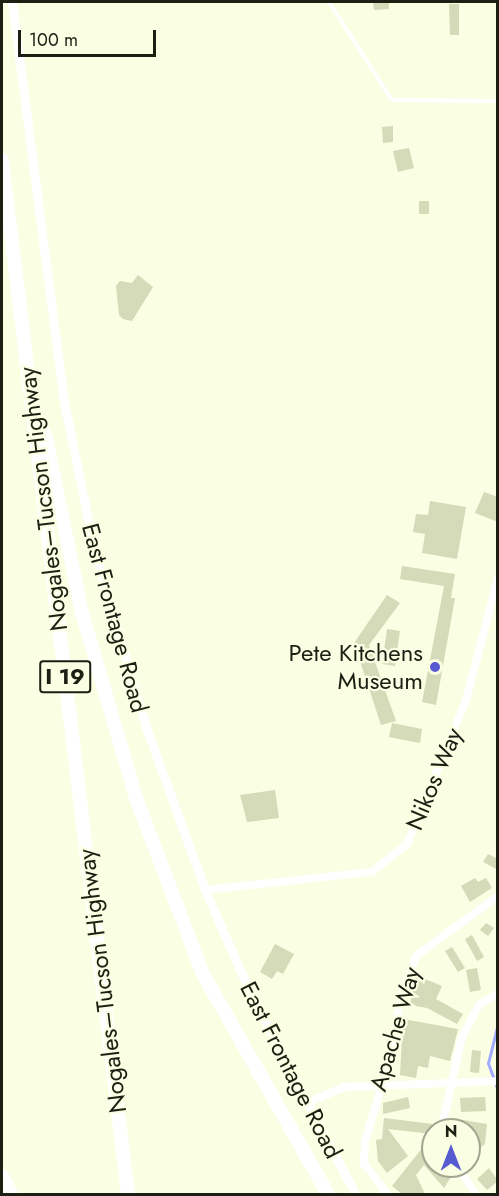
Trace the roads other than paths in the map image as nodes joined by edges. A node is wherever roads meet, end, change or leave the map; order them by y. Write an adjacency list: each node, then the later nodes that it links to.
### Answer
1 (12, 2): 7 (street, East Frontage Road)
2 (329, 2): 3 (lane)
3 (498, 101)
4 (2, 160): 5 (highway, Nogales–Tucson Highway / I 19)
5 (31, 398): 18 (highway, Nogales–Tucson Highway / I 19); 19 (highway)
6 (498, 578): 7 (street, Nikos Way)
7 (206, 890): 13 (street, East Frontage Road)
8 (498, 896): 11 (street, Apache Way)
9 (495, 994): 12 (street)
10 (498, 1081): 12 (street)
11 (378, 1086): 12 (street); 13 (street); 21 (street, Apache Way)
12 (451, 1086): 14 (street)
13 (306, 1103): 20 (street, East Frontage Road)
14 (444, 1118)
15 (2, 1176): 17 (highway)
16 (465, 1178): 22 (street)
17 (11, 1194)
18 (128, 1194)
19 (328, 1194)
20 (356, 1194)
21 (387, 1194)
22 (476, 1194)

